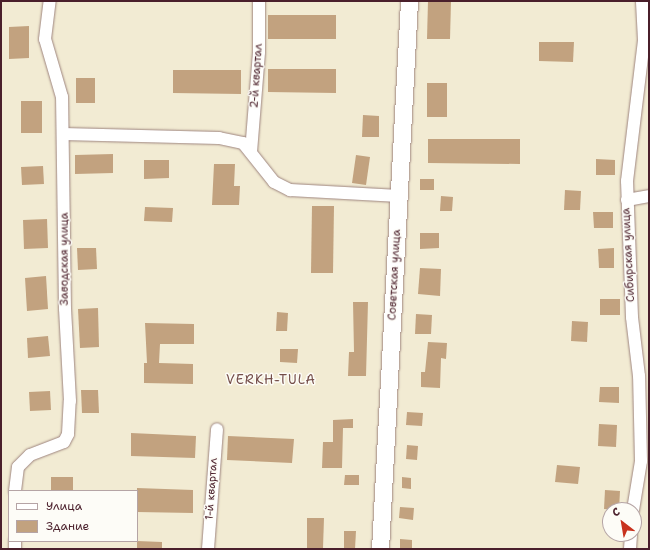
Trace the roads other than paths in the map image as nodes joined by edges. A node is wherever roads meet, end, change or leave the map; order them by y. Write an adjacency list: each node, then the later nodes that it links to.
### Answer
1 (50, 1): 5 (street, Заводская улица)
2 (259, 1): 6 (street, 2-й квартал)
3 (409, 1): 7 (main road, Советская улица)
4 (642, 1): 9 (street, Сибирская улица)
5 (63, 134): 6 (street); 11 (street, Заводская улица)
6 (251, 152): 7 (street)
7 (399, 196): 14 (main road, Советская улица)
8 (649, 196): 9 (street)
9 (627, 200): 12 (street, Сибирская улица)
10 (217, 429): 13 (street, 1-й квартал)
11 (15, 490)
12 (634, 502)
13 (208, 549)
14 (380, 549)

